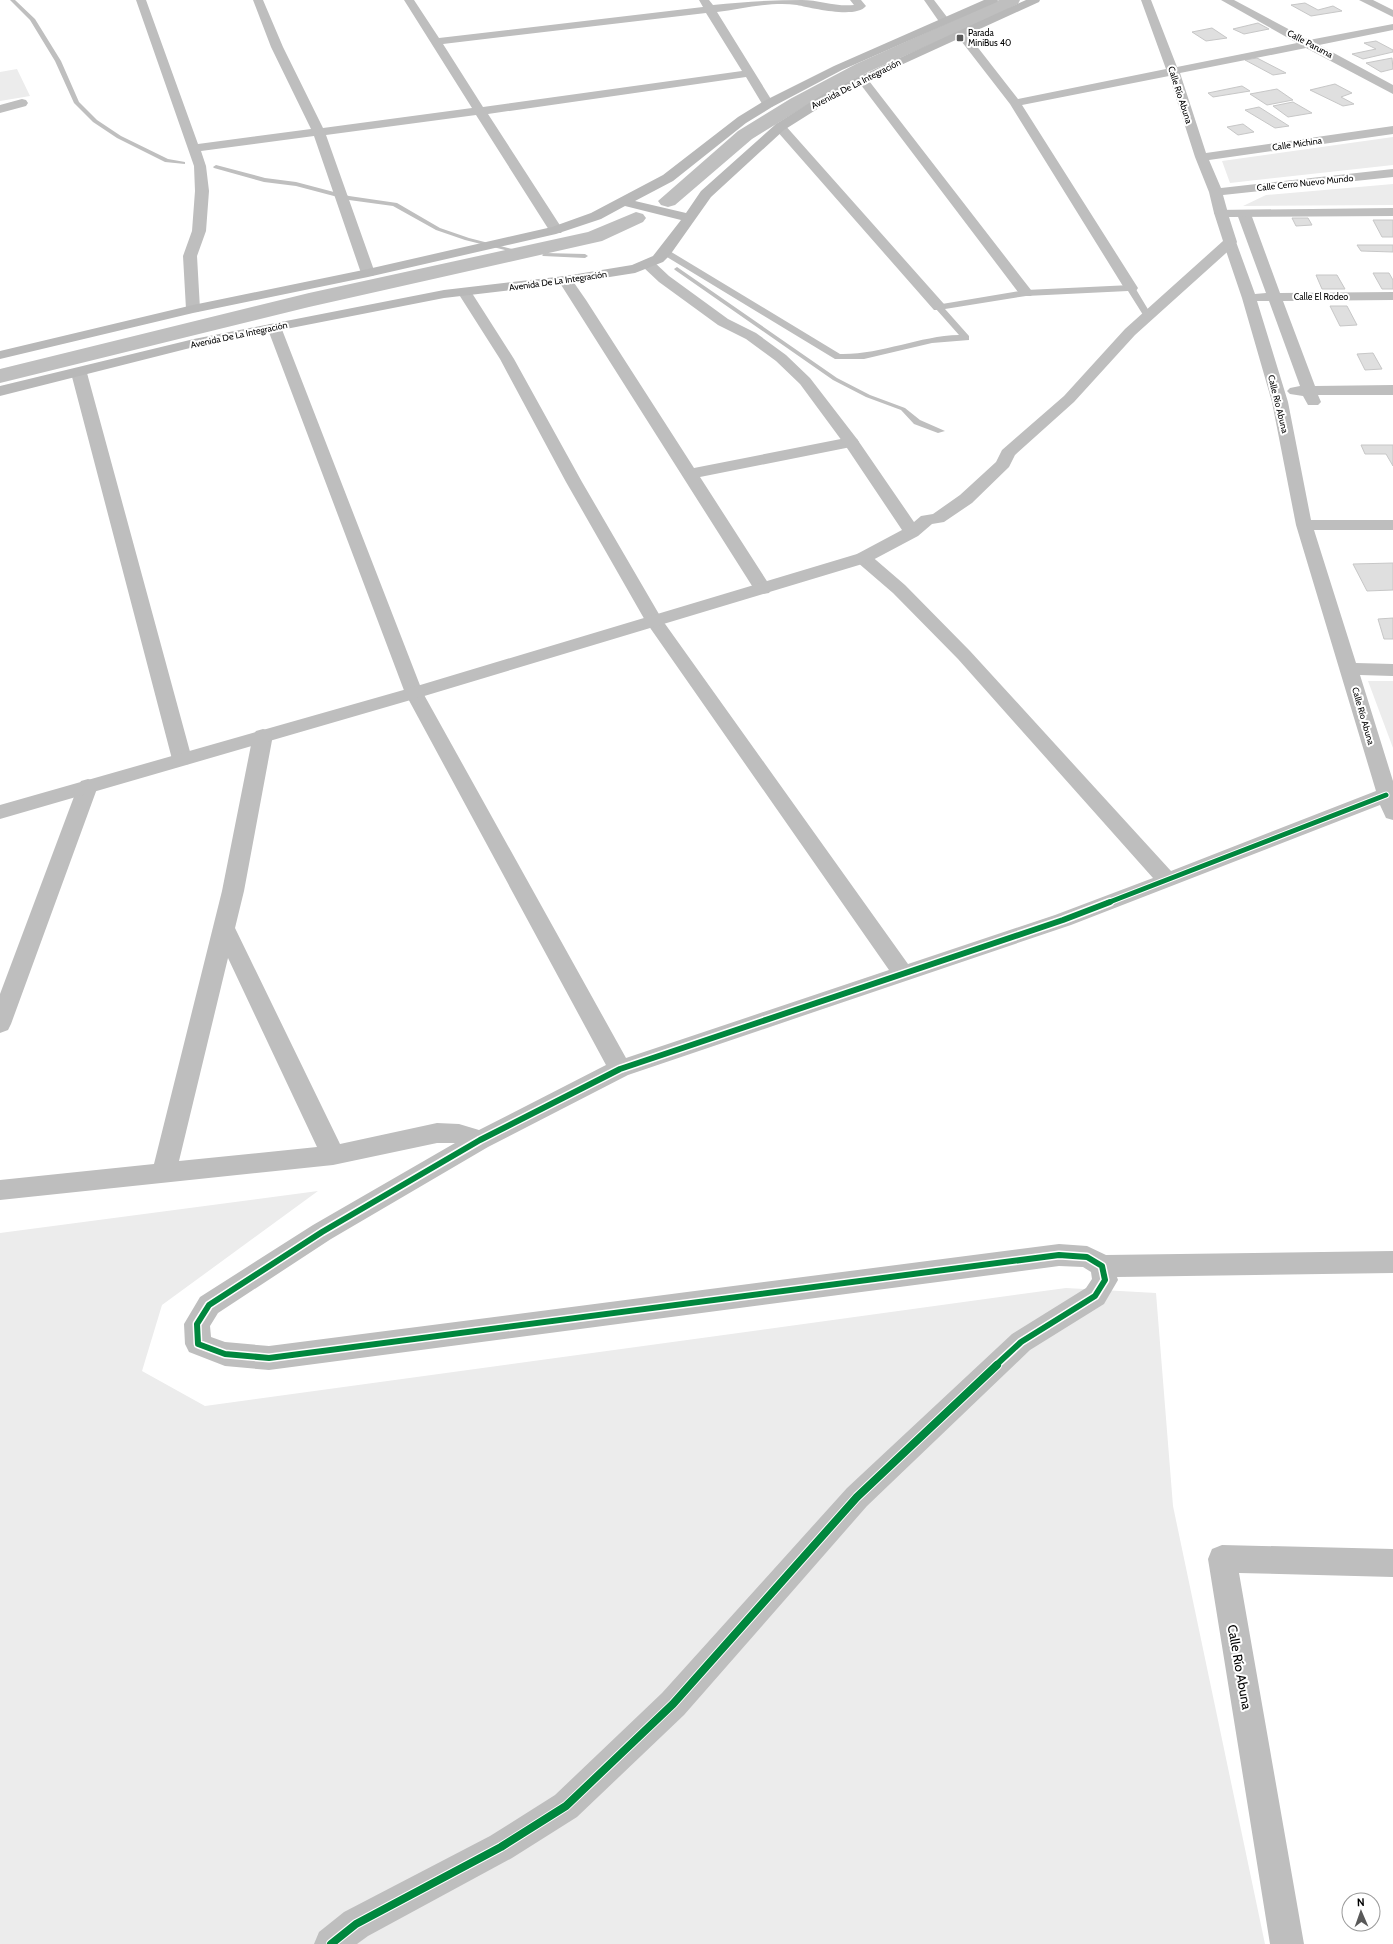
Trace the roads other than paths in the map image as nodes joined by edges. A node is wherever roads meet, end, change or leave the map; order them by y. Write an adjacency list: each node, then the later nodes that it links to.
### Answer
1 (141, 0): 31 (street)
2 (258, 0): 30 (street)
3 (409, 0): 17 (street)
4 (785, 0): 5 (street); 12 (street)
5 (855, 0)
6 (929, 0): 14 (street)
7 (993, 0): 14 (main road, Avenida De La Integración)
8 (1035, 0): 16 (main road, Avenida De La Integración)
9 (1146, 0): 19 (street, Calle Río Abuna)
10 (1226, 0): 18 (street, Calle Paruma)
11 (1364, 0): 13 (street)
12 (708, 5): 17 (street); 20 (street)
13 (1393, 14)
14 (944, 21): 25 (main road, Avenida De La Integración)
15 (1393, 27): 18 (street)
16 (961, 33): 21 (main road, Avenida De La Integración); 24 (street)
17 (435, 42): 27 (street)
18 (1309, 44): 19 (street); 22 (street, Calle Paruma)
19 (1173, 71): 24 (street); 32 (street, Calle Río Abuna)
20 (749, 73): 25 (street); 27 (street)
21 (862, 80): 28 (main road, Avenida De La Integración); 48 (street)
22 (1393, 90)
23 (22, 103): 26 (street)
24 (1015, 103): 46 (street)
25 (768, 104): 35 (main road, Avenida De La Integración)
26 (0, 109)
27 (480, 111): 30 (street); 40 (street)
28 (780, 127): 39 (main road, Avenida De La Integración); 52 (street)
29 (1393, 130): 32 (street, Calle Michina)
30 (319, 132): 31 (street); 44 (street)
31 (193, 148): 53 (street)
32 (1201, 157): 34 (street, Calle Río Abuna)
33 (1393, 173): 34 (street, Calle Cerro Nuevo Mundo)
34 (1216, 192): 37 (street, Calle Río Abuna)
35 (624, 202): 39 (main road); 40 (main road, Avenida De La Integración)
36 (1393, 212): 38 (street)
37 (1221, 213): 38 (street); 41 (street, Calle Río Abuna)
38 (1244, 214): 50 (street)
39 (690, 218): 42 (main road, Avenida De La Integración)
40 (556, 230): 44 (main road, Avenida De La Integración)
41 (1230, 242): 51 (street, Calle Río Abuna); 54 (street)
42 (665, 252): 43 (main road, Avenida De La Integración); 52 (lane)
43 (648, 264): 45 (main road, Avenida De La Integración); 63 (street)
44 (368, 273): 53 (main road, Avenida De La Integración)
45 (565, 280): 47 (main road, Avenida De La Integración); 64 (street)
46 (1131, 288): 48 (lane); 54 (lane)
47 (465, 293): 55 (main road, Avenida De La Integración); 70 (street)
48 (1026, 293): 52 (lane)
49 (1393, 296): 50 (street, Calle El Rodeo)
50 (1274, 297): 51 (street, Calle El Rodeo); 61 (street)
51 (1249, 298): 60 (street, Calle Río Abuna)
52 (939, 307)
53 (193, 309): 56 (main road, Avenida De La Integración)
54 (1148, 316): 67 (street)
55 (274, 327): 57 (main road, Avenida De La Integración); 73 (street)
56 (0, 355)
57 (79, 373): 58 (main road, Avenida De La Integración); 75 (street)
58 (0, 390)
59 (1393, 390): 61 (street)
60 (1278, 396): 61 (street); 65 (street, Calle Río Abuna)
61 (1311, 396): 62 (street)
62 (1393, 402)
63 (850, 442): 64 (street); 67 (street)
64 (690, 474): 69 (street)
65 (1304, 525): 66 (street); 71 (street, Calle Río Abuna)
66 (1393, 525)
67 (912, 532): 68 (street)
68 (863, 558): 69 (street); 79 (street)
69 (763, 589): 70 (street)
70 (654, 622): 73 (street); 81 (street)
71 (1349, 669): 72 (street); 77 (street, Calle Río Abuna)
72 (1393, 670)
73 (414, 693): 74 (street); 83 (street)
74 (263, 735): 75 (street); 80 (street)
75 (182, 759): 76 (street)
76 (88, 786): 78 (street); 82 (street)
77 (1390, 804): 79 (street)
78 (0, 812)
79 (1167, 881): 81 (street)
80 (224, 928): 85 (street); 86 (street)
81 (903, 973): 83 (street)
82 (0, 1024)
83 (620, 1069): 84 (street)
84 (480, 1140): 85 (street); 89 (street)
85 (333, 1155): 86 (street)
86 (164, 1174): 87 (street)
87 (0, 1190)
88 (1393, 1262): 89 (street)
89 (1102, 1266): 91 (street)
90 (1393, 1564): 92 (street, Calle Río Abuna)
91 (332, 1944)
92 (1287, 1944)

